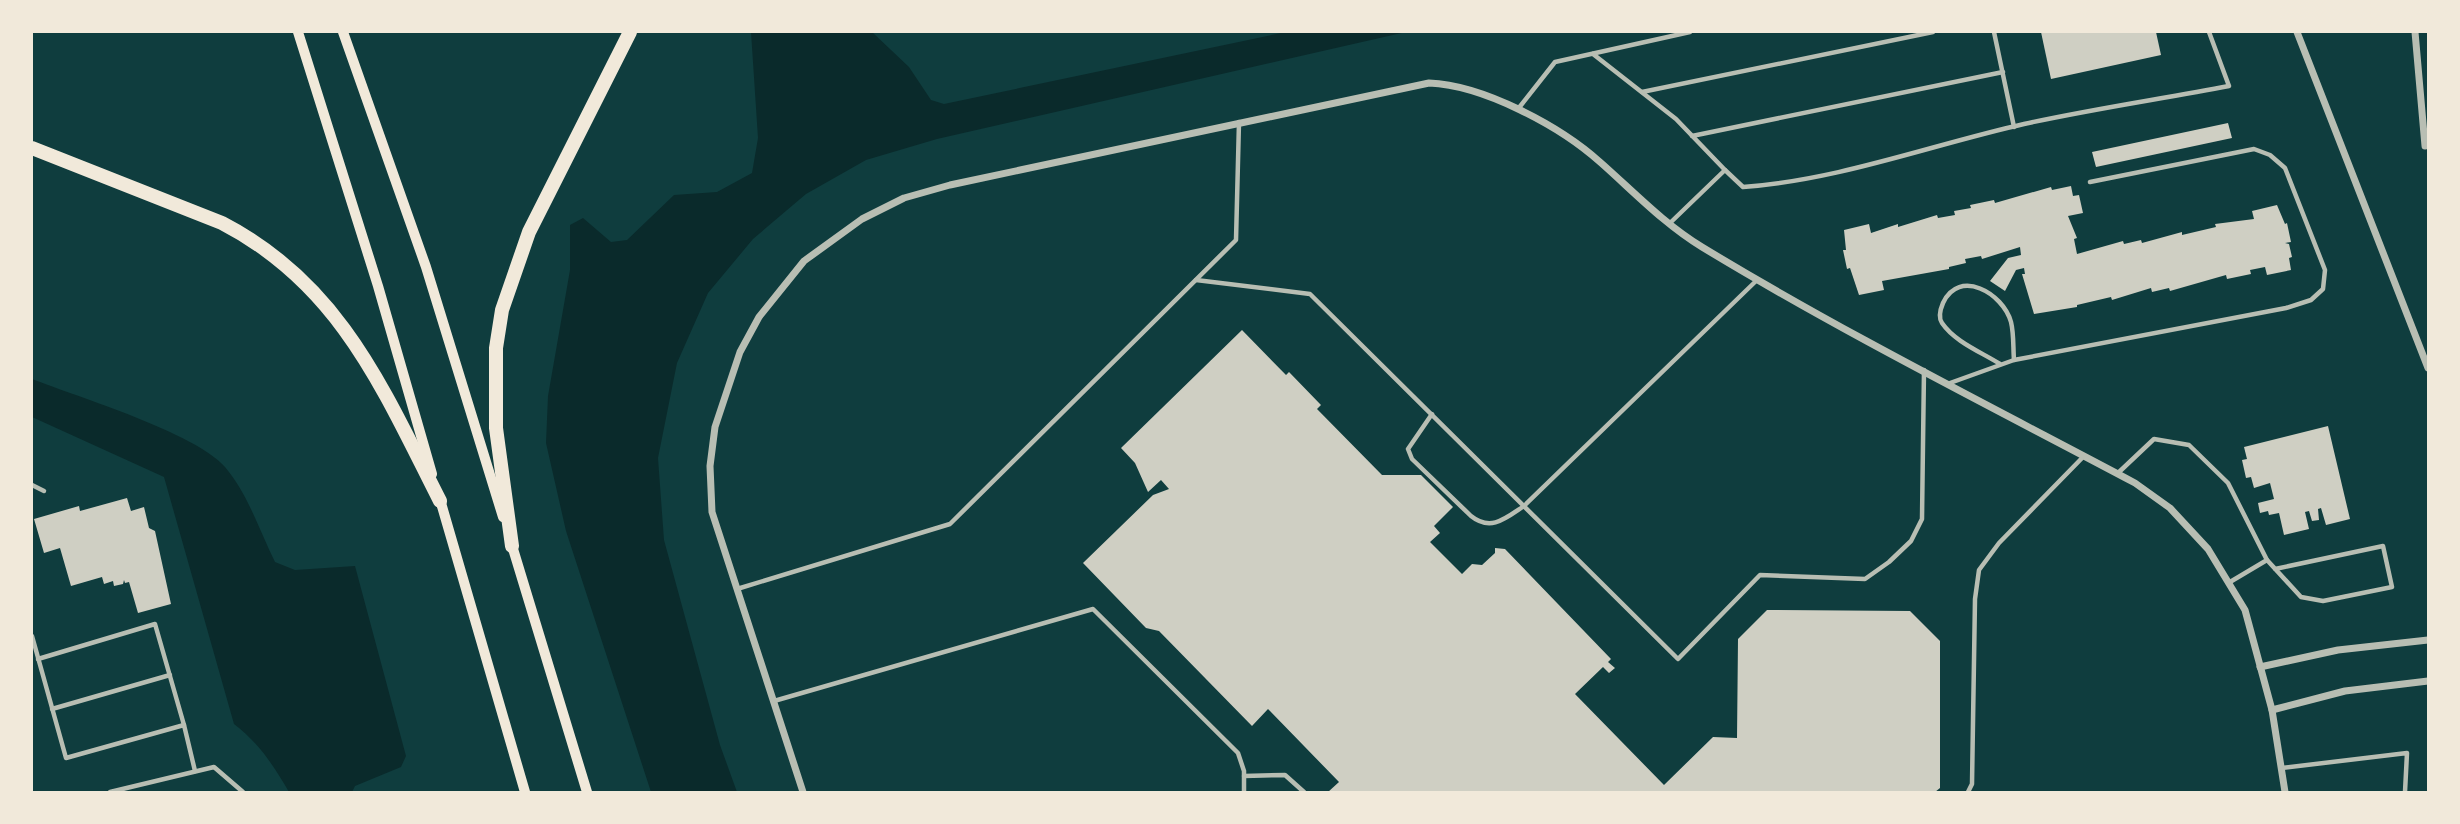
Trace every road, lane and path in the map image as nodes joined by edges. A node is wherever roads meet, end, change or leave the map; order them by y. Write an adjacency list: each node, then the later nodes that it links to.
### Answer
1 (298, 32): 34 (main road)
2 (343, 32): 36 (main road)
3 (630, 32): 36 (highway)
4 (1690, 32): 10 (lane)
5 (1933, 32): 12 (lane)
6 (1994, 32): 11 (lane)
7 (2209, 32): 15 (lane)
8 (2297, 32): 26 (street)
9 (2415, 32): 17 (street)
10 (1592, 53): 12 (lane); 13 (lane)
11 (2003, 72): 15 (lane); 16 (lane)
12 (1642, 92): 16 (lane)
13 (1517, 110): 14 (street); 21 (street)
14 (1239, 122): 23 (lane); 40 (street)
15 (2014, 127): 19 (lane)
16 (1692, 136): 19 (lane)
17 (2425, 146)
18 (32, 148): 34 (highway)
19 (1725, 170): 21 (lane)
20 (2091, 182): 24 (lane)
21 (1669, 224): 22 (street)
22 (1757, 279): 27 (street); 35 (lane)
23 (1196, 280): 29 (lane); 40 (lane)
24 (2014, 360): 25 (lane); 25 (lane)
25 (2000, 364): 28 (lane)
26 (2428, 368)
27 (1924, 369): 28 (street); 35 (lane)
28 (1950, 383): 30 (street)
29 (1432, 414): 35 (lane); 35 (lane)
30 (2084, 456): 31 (street); 61 (lane)
31 (2117, 474): 37 (lane); 39 (street)
32 (32, 485): 33 (lane)
33 (44, 491)
34 (440, 501): 56 (main road)
35 (1524, 506)
36 (512, 546): 57 (main road)
37 (2267, 560): 38 (lane); 39 (lane)
38 (2275, 569): 38 (lane)
39 (2230, 582): 44 (street)
40 (737, 589): 47 (street)
41 (32, 636): 43 (lane)
42 (2428, 640): 44 (street)
43 (38, 659): 45 (lane); 48 (lane)
44 (2260, 667): 49 (street)
45 (170, 675): 48 (lane); 50 (lane)
46 (2428, 681): 49 (street)
47 (774, 701): 53 (lane); 58 (street)
48 (52, 709): 50 (lane)
49 (2272, 710): 51 (street)
50 (184, 725): 52 (lane)
51 (2282, 768): 62 (street); 63 (lane)
52 (195, 771): 54 (lane); 55 (lane)
53 (1244, 776): 59 (lane); 60 (lane)
54 (110, 793)
55 (243, 793)
56 (526, 793)
57 (587, 793)
58 (803, 793)
59 (1244, 793)
60 (1304, 793)
61 (1968, 793)
62 (2285, 793)
63 (2405, 793)

